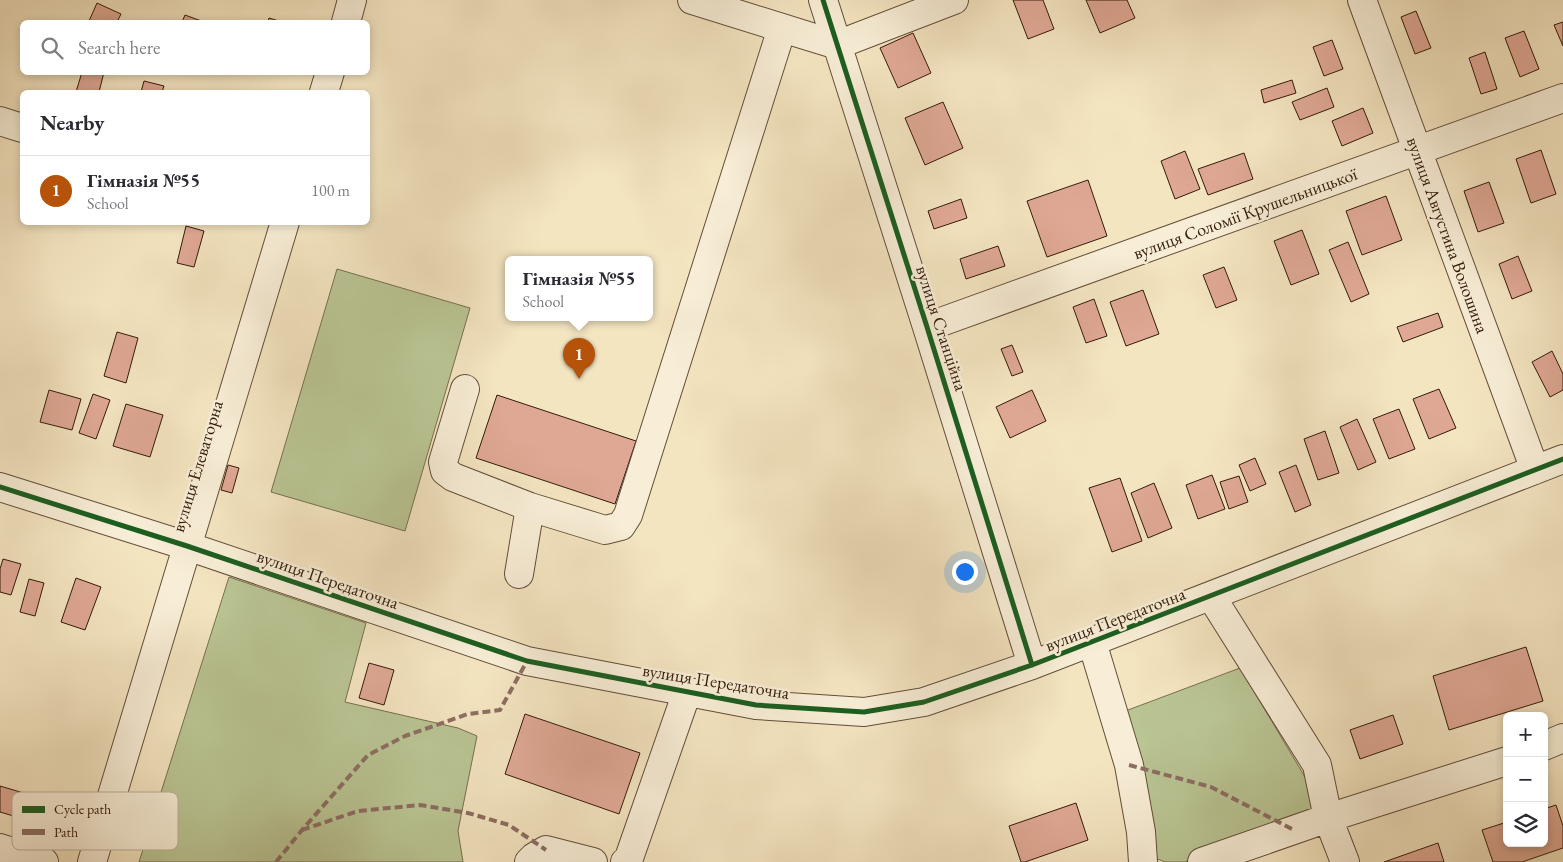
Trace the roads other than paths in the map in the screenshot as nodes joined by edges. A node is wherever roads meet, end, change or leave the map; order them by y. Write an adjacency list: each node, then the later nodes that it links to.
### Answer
1 (352, 0): 6 (street)
2 (692, 0): 7 (street)
3 (823, 0): 8 (street, вулиця Станційна)
4 (954, 0): 8 (street)
5 (1362, 0): 14 (street, вулиця Августина Волошина)
6 (347, 20)
7 (782, 28): 8 (street); 21 (street)
8 (837, 45): 16 (street, вулиця Станційна)
9 (329, 75): 10 (street)
10 (325, 90)
11 (1563, 98): 14 (street, вулиця Соломії Крушельницької)
12 (0, 121): 13 (street)
13 (20, 127)
14 (1417, 151): 16 (street, вулиця Соломії Крушельницької); 19 (street, вулиця Августина Волошина)
15 (284, 225): 22 (street, вулиця Елеваторна)
16 (927, 327): 26 (street, вулиця Станційна)
17 (465, 389): 21 (street)
18 (1563, 459): 19 (street, вулиця Передаточна)
19 (1535, 470): 24 (street, вулиця Передаточна)
20 (0, 487): 22 (street, вулиця Передаточна)
21 (530, 507): 23 (street)
22 (187, 546): 27 (street, вулиця Передаточна); 31 (street, вулиця Елеваторна)
23 (518, 574)
24 (1211, 596): 25 (street, вулиця Передаточна); 32 (street)
25 (1092, 642): 26 (street, вулиця Передаточна); 40 (street)
26 (1032, 665): 27 (street, вулиця Передаточна)
27 (687, 692): 39 (street)
28 (1563, 738): 29 (street)
29 (1548, 744)
30 (1503, 762): 32 (street)
31 (113, 792)
32 (1328, 818): 41 (street); 42 (street)
33 (0, 848): 35 (street)
34 (96, 850): 36 (street, вулиця Елеваторна)
35 (44, 862)
36 (92, 862)
37 (528, 862): 38 (street)
38 (593, 862)
39 (625, 862)
40 (1143, 862)
41 (1202, 862)
42 (1345, 862)

